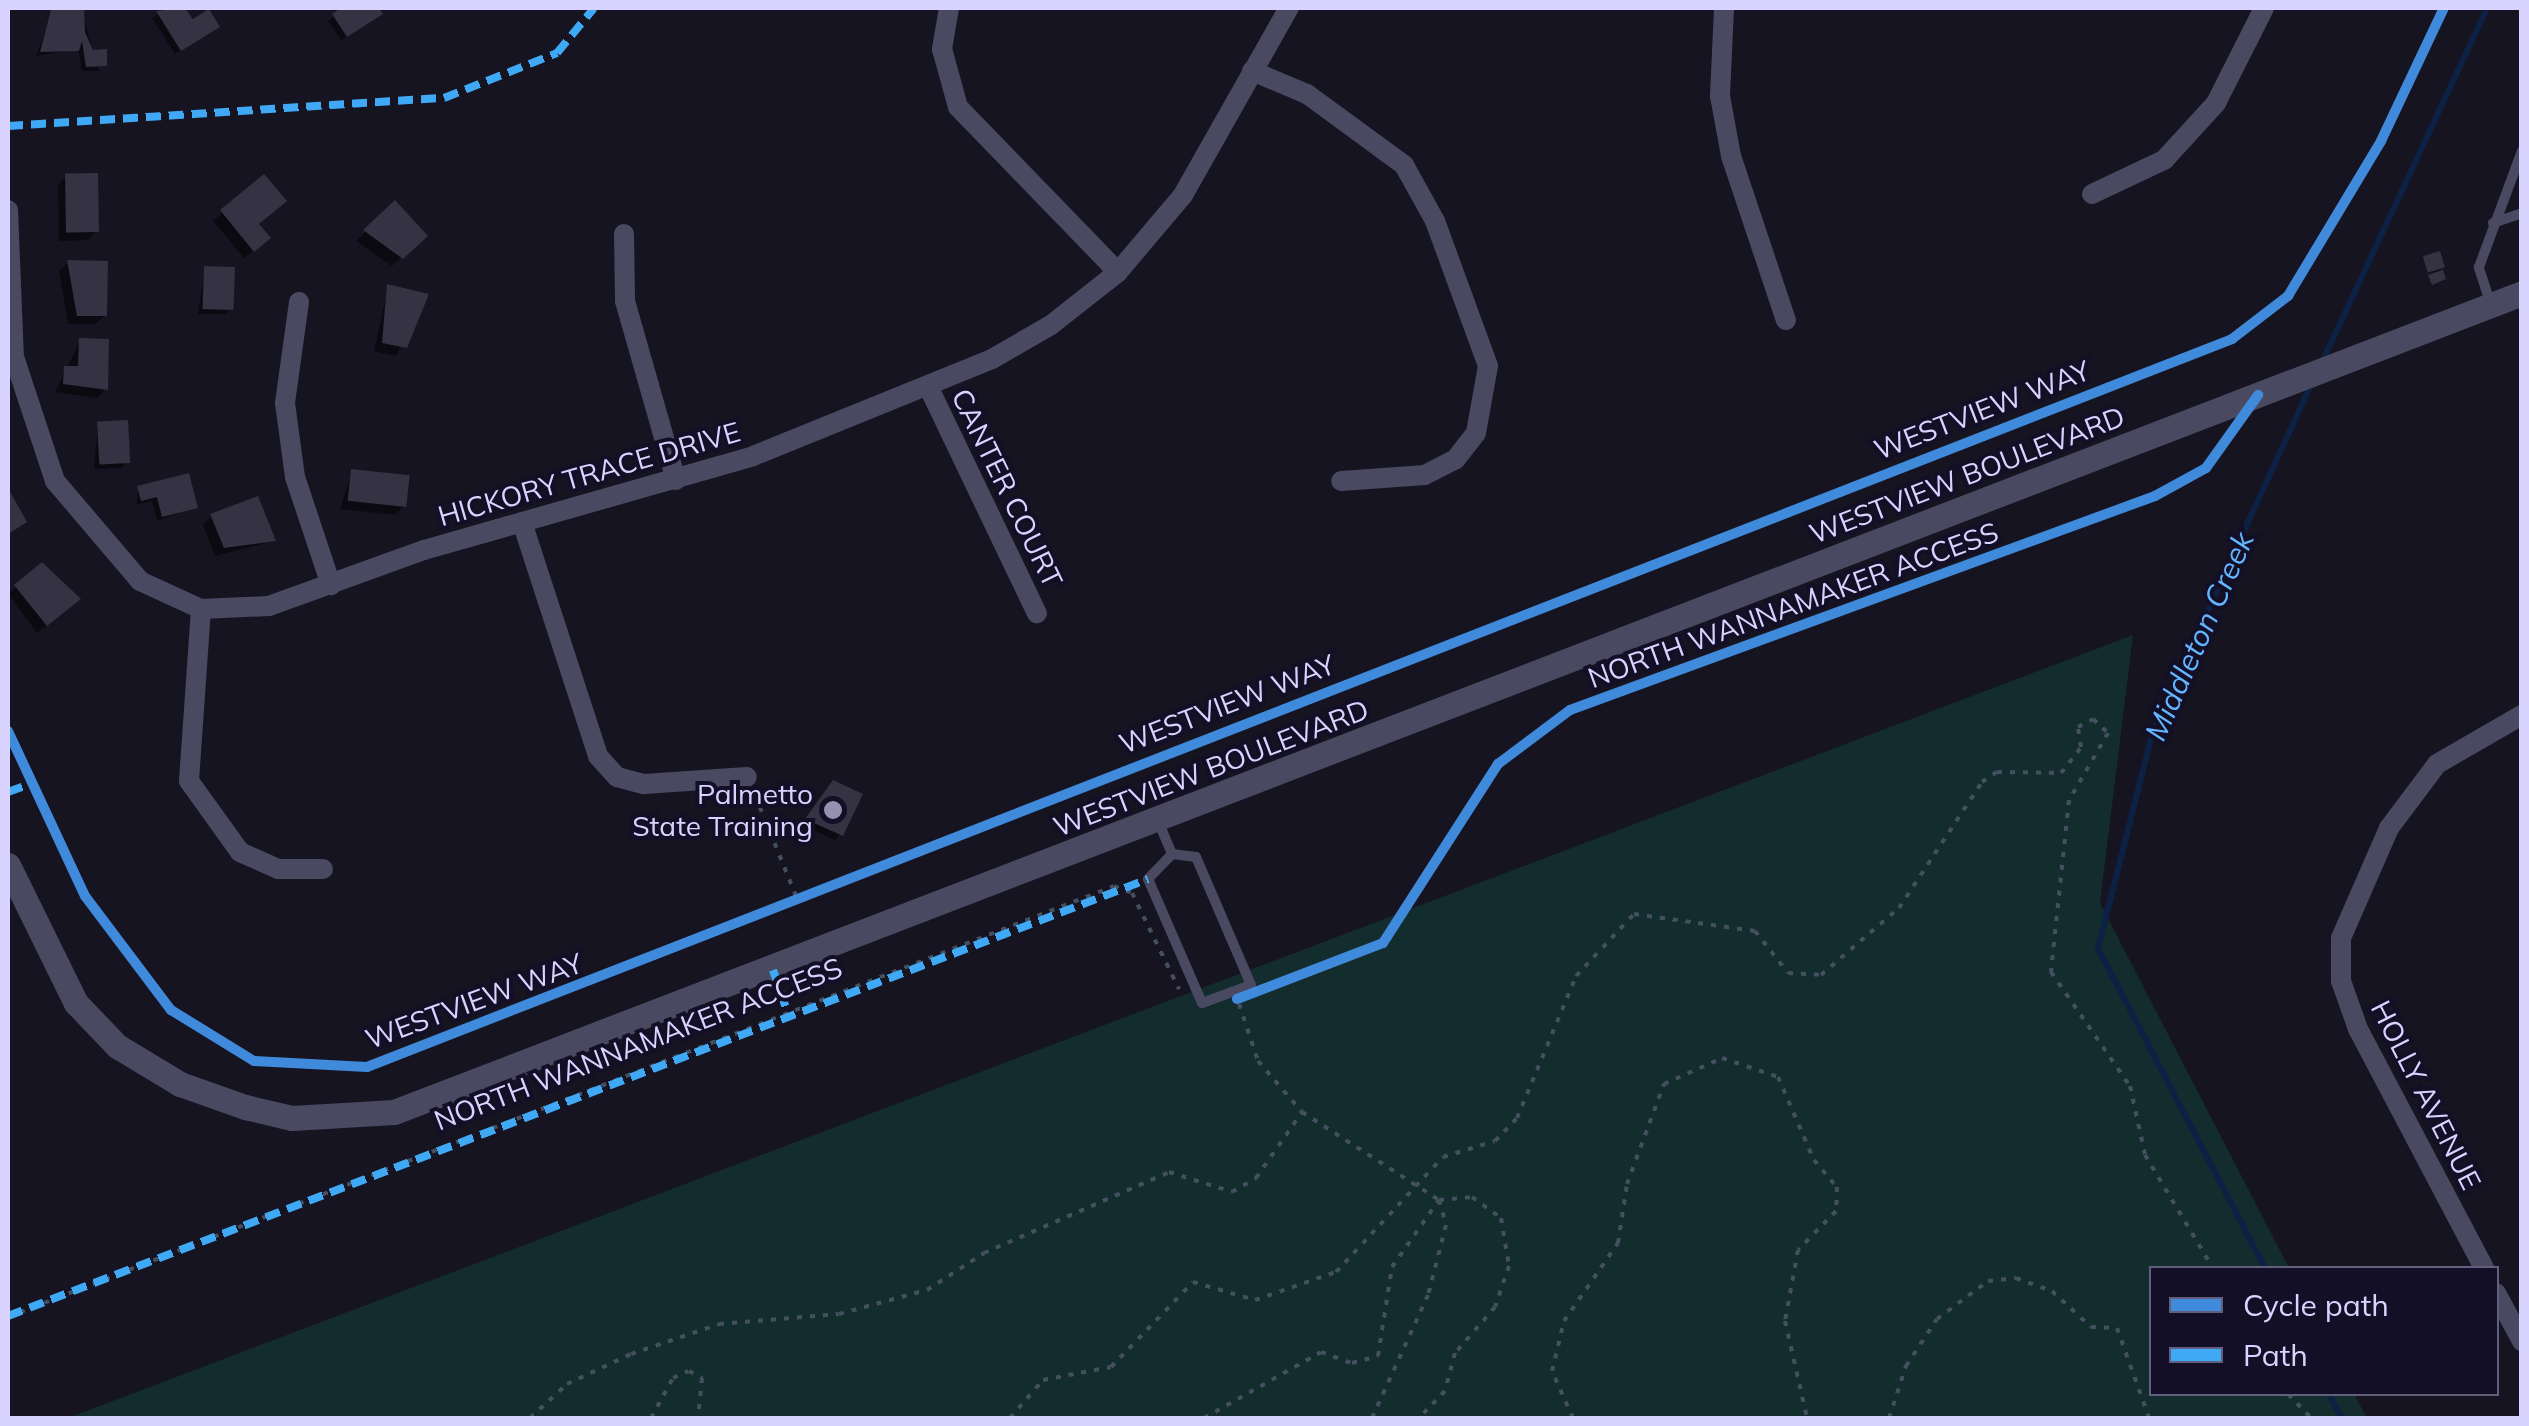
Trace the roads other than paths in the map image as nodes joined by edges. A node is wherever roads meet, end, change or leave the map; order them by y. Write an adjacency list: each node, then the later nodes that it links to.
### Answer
1 (948, 8): 12 (street)
2 (1290, 8): 5 (street, HICKORY TRACE DRIVE)
3 (1724, 8): 16 (street)
4 (2264, 8): 7 (street)
5 (1252, 72): 12 (street, HICKORY TRACE DRIVE); 19 (street)
6 (2522, 151): 10 (lane)
7 (2092, 194)
8 (8, 210): 22 (street, HICKORY TRACE DRIVE)
9 (2522, 213): 10 (lane)
10 (2493, 223): 15 (lane)
11 (624, 234): 18 (street)
12 (1118, 272): 17 (street, HICKORY TRACE DRIVE)
13 (2522, 293): 15 (street, WESTVIEW BOULEVARD)
14 (298, 302): 21 (street)
15 (2491, 305): 26 (street, WESTVIEW BOULEVARD)
16 (1786, 320)
17 (928, 386): 18 (street, HICKORY TRACE DRIVE); 23 (street, CANTER COURT)
18 (676, 480): 20 (street, HICKORY TRACE DRIVE)
19 (1341, 481)
20 (522, 522): 21 (street, HICKORY TRACE DRIVE); 25 (street)
21 (331, 584): 22 (street, HICKORY TRACE DRIVE)
22 (201, 609): 29 (street)
23 (1036, 613)
24 (2522, 715): 30 (street, HOLLY AVENUE)
25 (747, 777)
26 (1158, 820): 27 (lane); 28 (street, WESTVIEW BOULEVARD)
27 (1172, 854): 27 (lane)
28 (8, 865)
29 (324, 869)
30 (2483, 1266)
31 (2499, 1298): 32 (street)
32 (2522, 1340)

